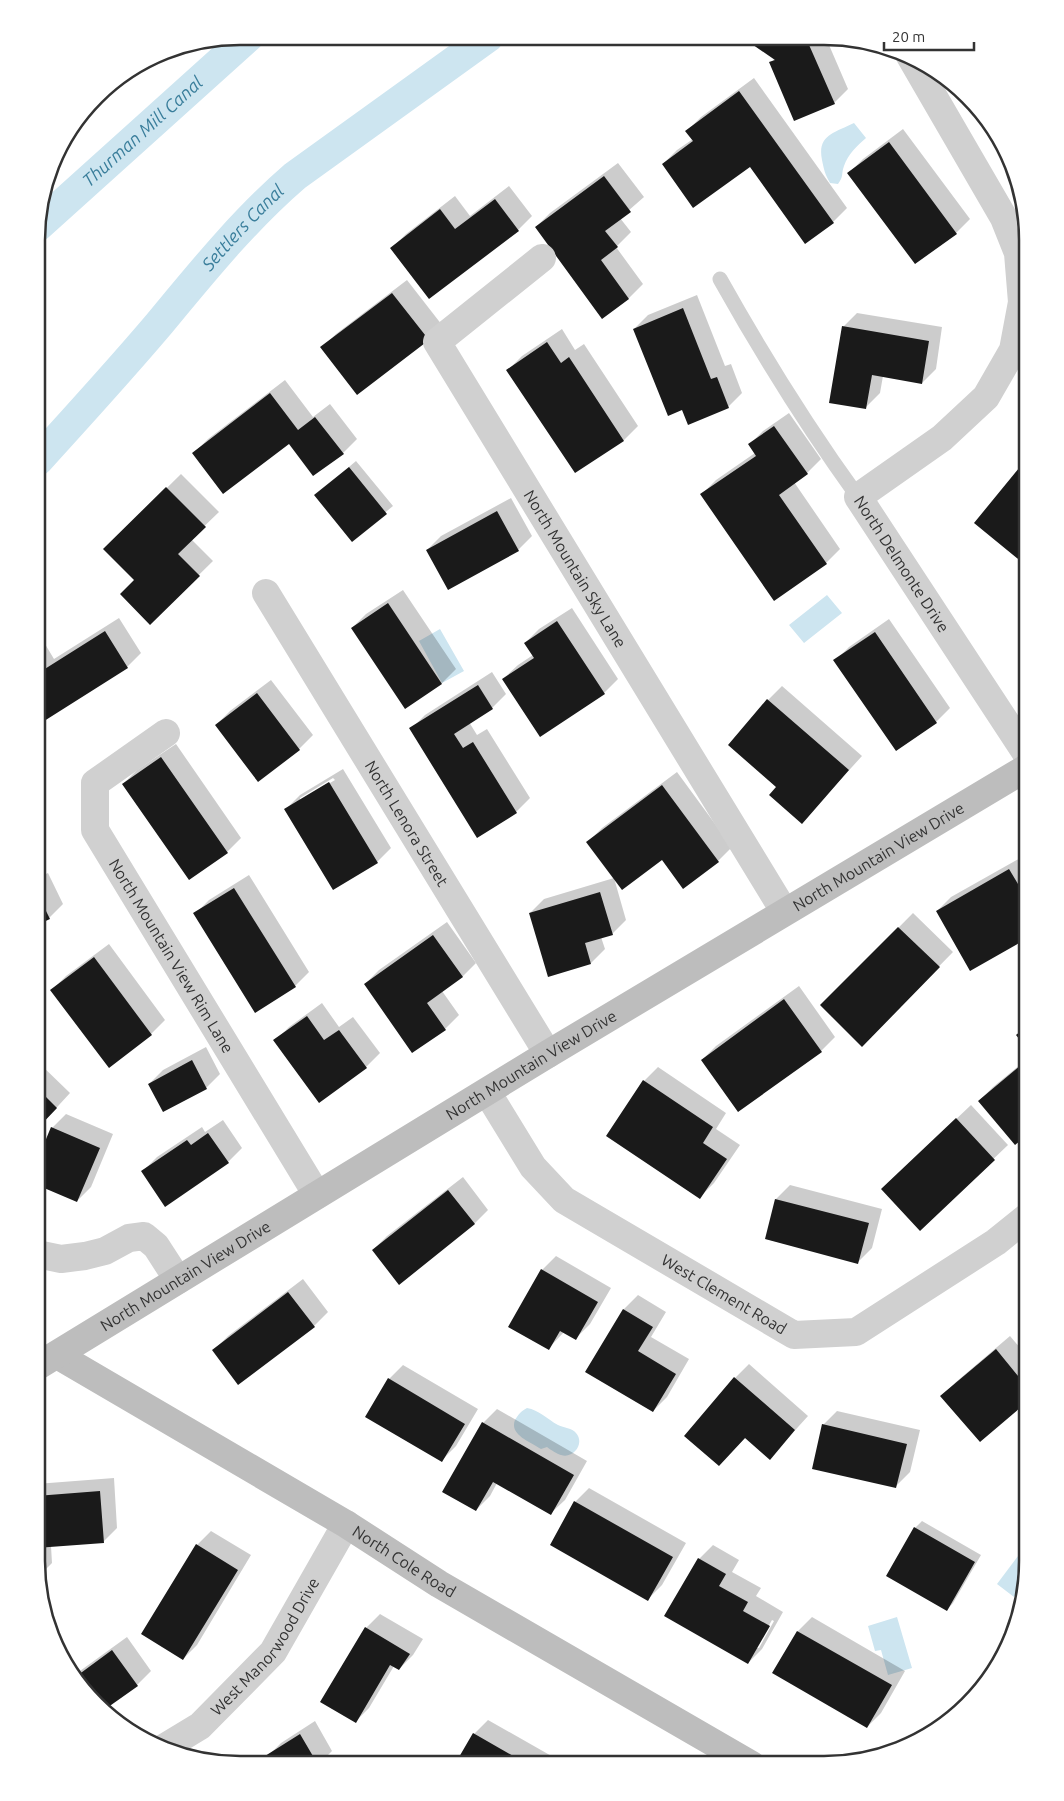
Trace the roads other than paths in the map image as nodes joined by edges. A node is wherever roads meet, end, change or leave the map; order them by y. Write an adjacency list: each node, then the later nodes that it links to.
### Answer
1 (917, 69): 3 (street, North Delmonte Drive)
2 (542, 258): 11 (street, North Mountain Sky Lane)
3 (1019, 264)
4 (720, 279): 6 (lane)
5 (1019, 318): 6 (street, North Delmonte Drive)
6 (858, 497): 9 (street, North Delmonte Drive)
7 (266, 593): 12 (street, North Lenora Street)
8 (166, 733): 14 (street, North Mountain View Rim Lane)
9 (1019, 742)
10 (1019, 772): 11 (street, North Mountain View Drive)
11 (784, 911): 12 (street, North Mountain View Drive)
12 (548, 1054): 13 (street, North Mountain View Drive)
13 (487, 1092): 14 (street, North Mountain View Drive); 15 (street, West Clement Road)
14 (317, 1195): 17 (street, North Mountain View Drive)
15 (1019, 1223)
16 (45, 1256): 17 (street)
17 (178, 1280): 18 (street, North Mountain View Drive)
18 (47, 1361): 19 (street, North Cole Road)
19 (346, 1524): 20 (street, West Manorwood Drive); 21 (street, North Cole Road)
20 (171, 1744)
21 (738, 1756)

